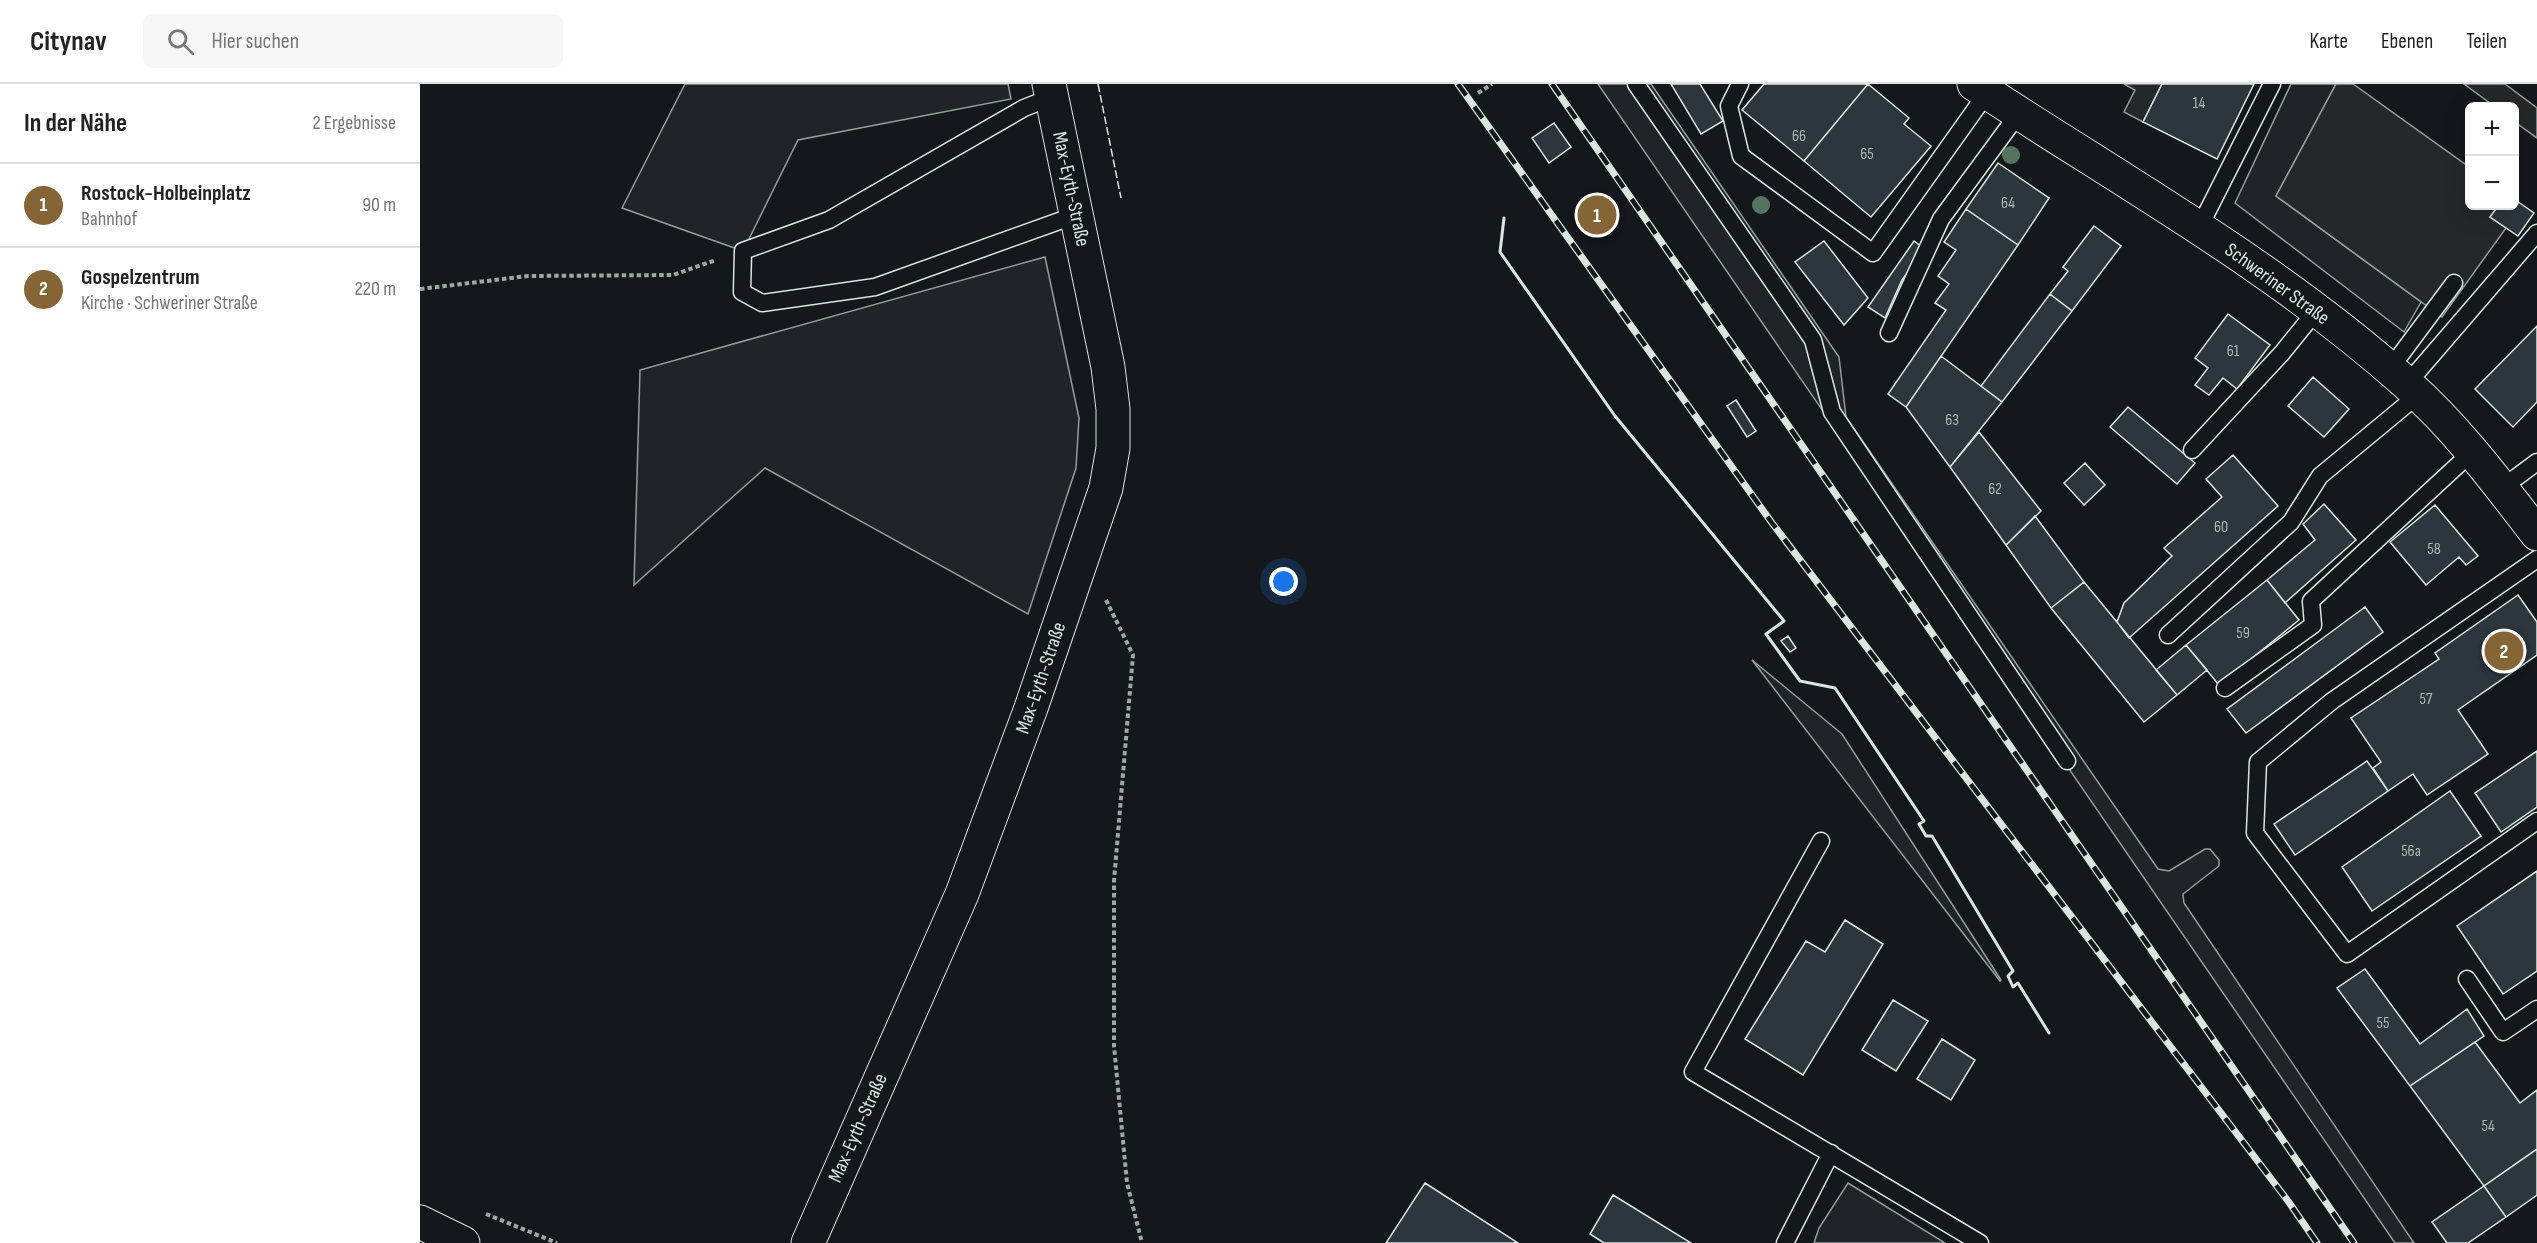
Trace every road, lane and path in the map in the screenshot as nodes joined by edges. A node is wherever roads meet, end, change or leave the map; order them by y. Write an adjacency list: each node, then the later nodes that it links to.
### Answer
1 (1492, 84): 7 (path)
2 (1636, 84): 27 (lane)
3 (1740, 84): 5 (lane)
4 (2272, 84): 10 (lane)
5 (1981, 88): 8 (street, Schweriner Straße)
6 (1051, 91): 9 (street, Max-Eyth-Straße); 12 (lane)
7 (1478, 93)
8 (2019, 113): 10 (street, Schweriner Straße); 16 (lane)
9 (1076, 215): 12 (lane); 35 (street, Max-Eyth-Straße)
10 (2199, 228): 15 (street, Schweriner Straße)
11 (2537, 232): 17 (lane)
12 (743, 251): 14 (path)
13 (2454, 282): 17 (lane)
14 (420, 289)
15 (2316, 311): 17 (street, Schweriner Straße); 18 (lane)
16 (1889, 333)
17 (2405, 383): 19 (street, Schweriner Straße); 25 (lane)
18 (2192, 450)
19 (2472, 452): 21 (street, Schweriner Straße); 26 (lane)
20 (2537, 462): 21 (lane)
21 (2502, 488): 22 (street, Schweriner Straße)
22 (2537, 534)
23 (2537, 559): 28 (lane)
24 (1104, 597): 36 (path)
25 (2168, 635)
26 (2225, 688)
27 (2067, 761)
28 (2537, 821)
29 (1821, 841): 32 (lane)
30 (2467, 979): 31 (lane)
31 (2537, 1008)
32 (1832, 1153): 37 (lane); 38 (lane)
33 (420, 1222): 34 (street)
34 (463, 1243)
35 (808, 1243)
36 (1142, 1243)
37 (1785, 1243)
38 (1980, 1243)

